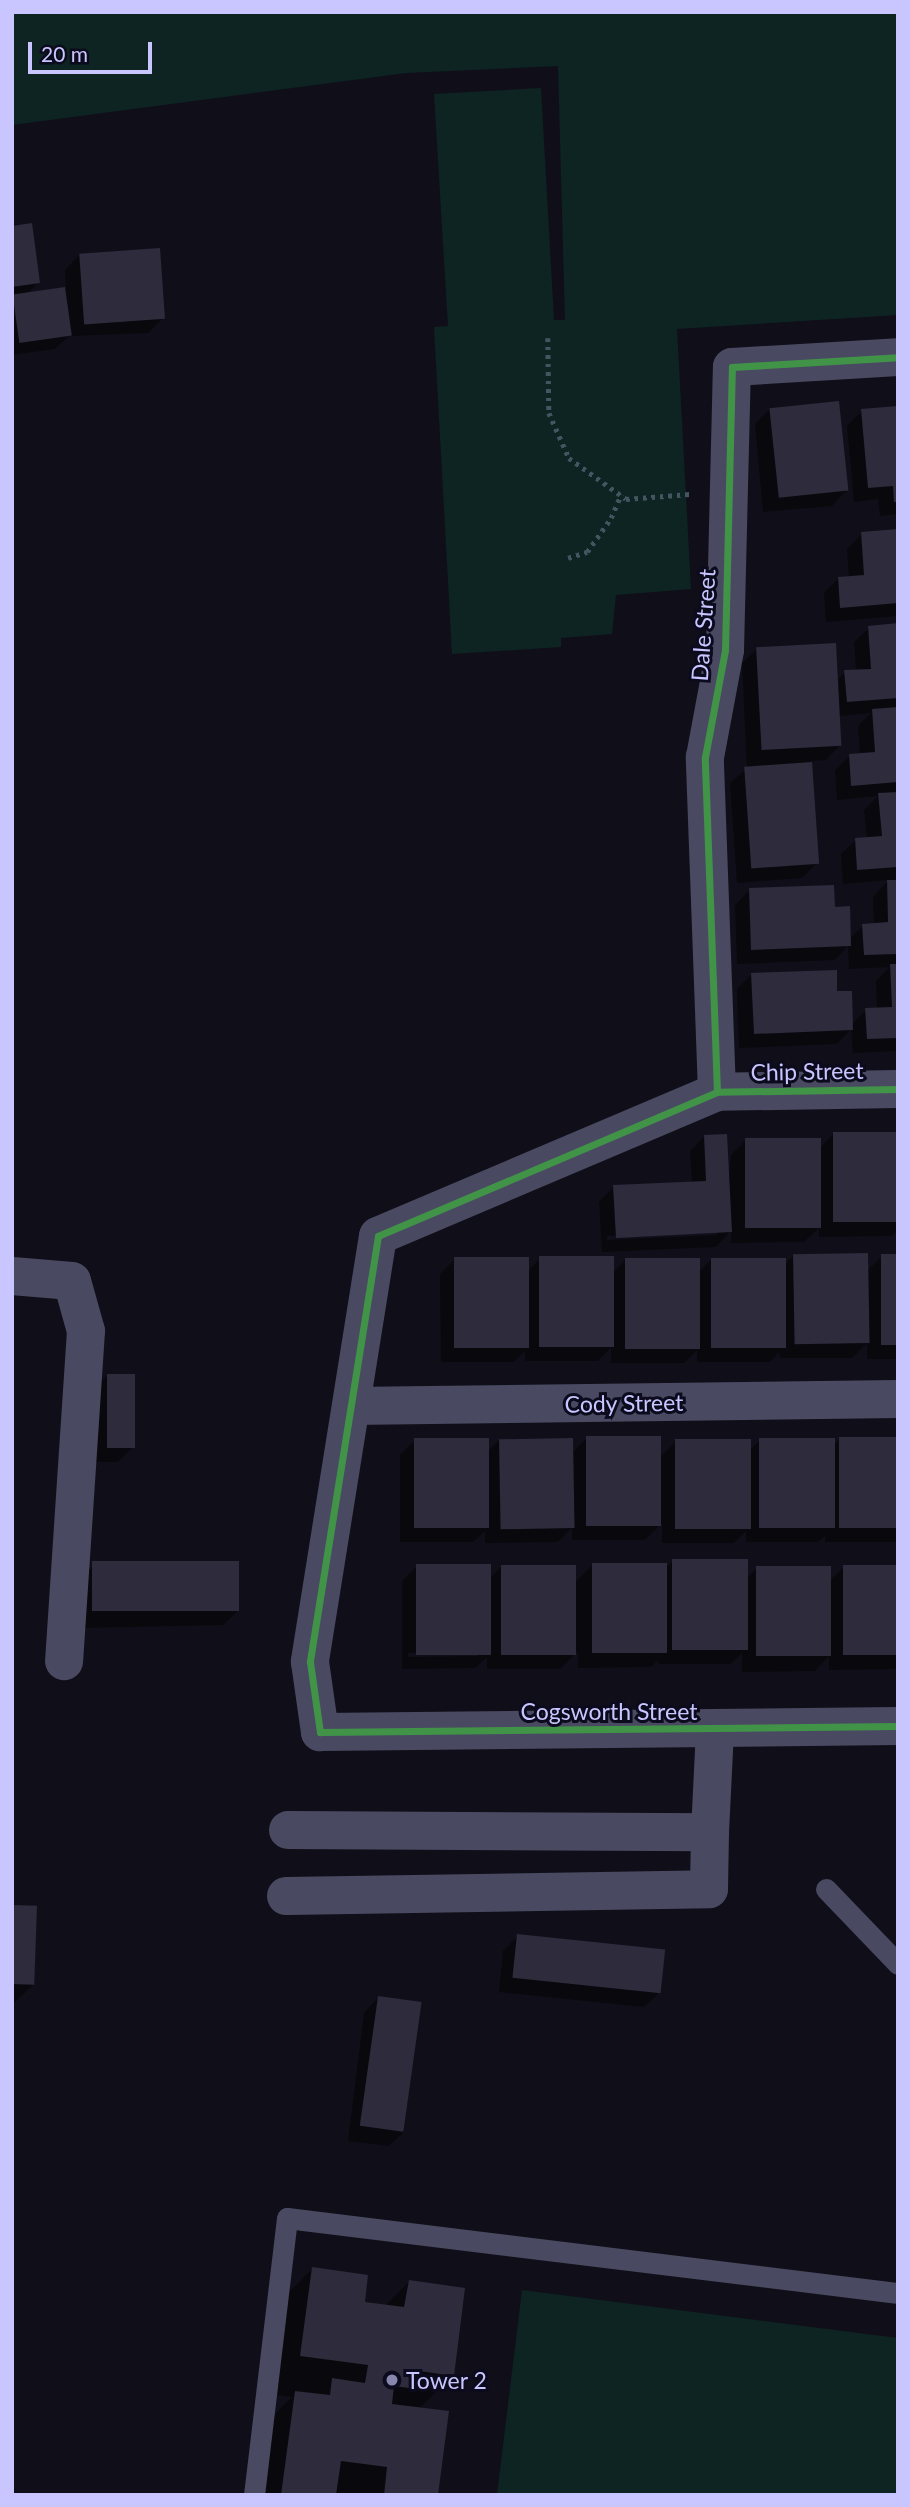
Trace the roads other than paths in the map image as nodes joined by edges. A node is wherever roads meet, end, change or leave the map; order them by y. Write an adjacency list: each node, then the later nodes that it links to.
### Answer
1 (898, 357): 3 (street, Dale Street)
2 (898, 1089): 3 (street, Chip Street)
3 (717, 1092): 6 (street)
4 (12, 1276): 7 (street)
5 (898, 1399): 6 (street, Cody Street)
6 (351, 1406): 9 (street, Cogsworth Street)
7 (64, 1661)
8 (898, 1726): 9 (street, Cogsworth Street)
9 (715, 1729): 11 (street)
10 (288, 1830): 11 (street)
11 (709, 1832): 13 (street)
12 (826, 1889): 14 (lane)
13 (286, 1896)
14 (898, 1964)
15 (898, 2293): 16 (lane)
16 (254, 2495)

